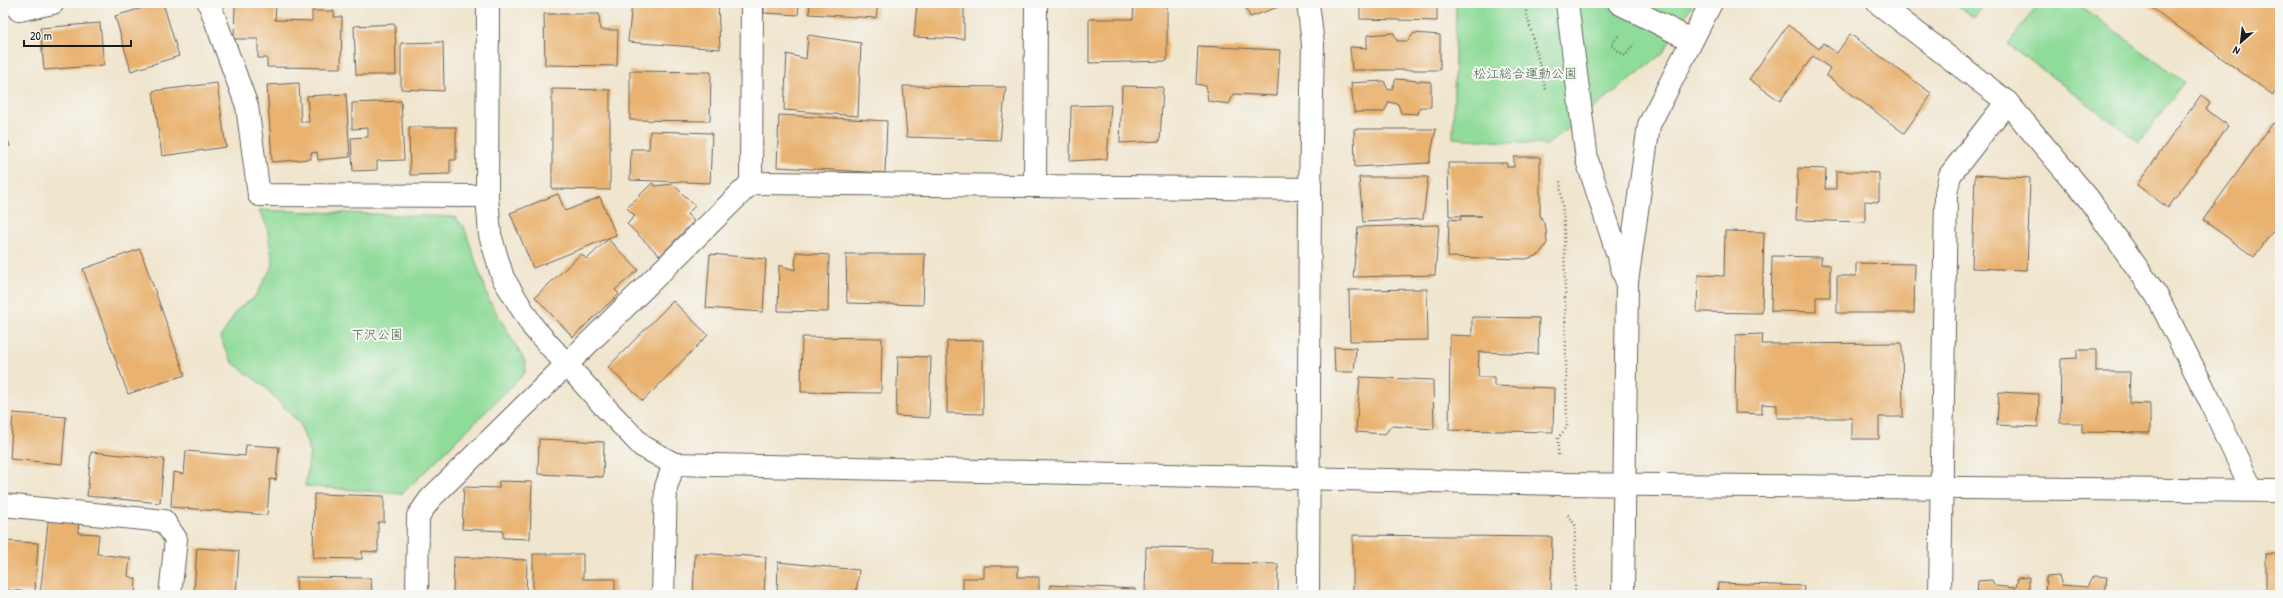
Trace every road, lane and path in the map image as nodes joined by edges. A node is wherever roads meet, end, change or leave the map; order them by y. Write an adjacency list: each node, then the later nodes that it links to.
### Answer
1 (53, 3): 12 (street)
2 (210, 3): 20 (street)
3 (488, 3): 20 (street)
4 (752, 3): 17 (street)
5 (1036, 3): 18 (street)
6 (1308, 3): 19 (street)
7 (1524, 3): 14 (path)
8 (1567, 3): 21 (street)
9 (1619, 3): 13 (street)
10 (1711, 3): 13 (street)
11 (1878, 3): 15 (street)
12 (19, 10)
13 (1691, 40): 21 (street)
14 (1547, 96)
15 (2007, 102): 27 (street); 28 (street)
16 (1560, 179): 23 (path)
17 (751, 183): 18 (street); 22 (street)
18 (1035, 186): 19 (street)
19 (1310, 189): 25 (street)
20 (487, 196): 22 (street)
21 (1627, 282): 26 (street)
22 (565, 364): 24 (street); 33 (street)
23 (1558, 461)
24 (674, 464): 25 (street); 34 (street)
25 (1310, 480): 26 (street); 35 (street)
26 (1626, 485): 27 (street); 37 (street)
27 (1940, 488): 28 (street); 38 (street)
28 (2252, 490): 29 (street)
29 (2280, 491)
30 (3, 505): 32 (street)
31 (1567, 513): 36 (path)
32 (170, 595)
33 (417, 595)
34 (663, 595)
35 (1308, 595)
36 (1575, 595)
37 (1623, 595)
38 (1940, 595)

